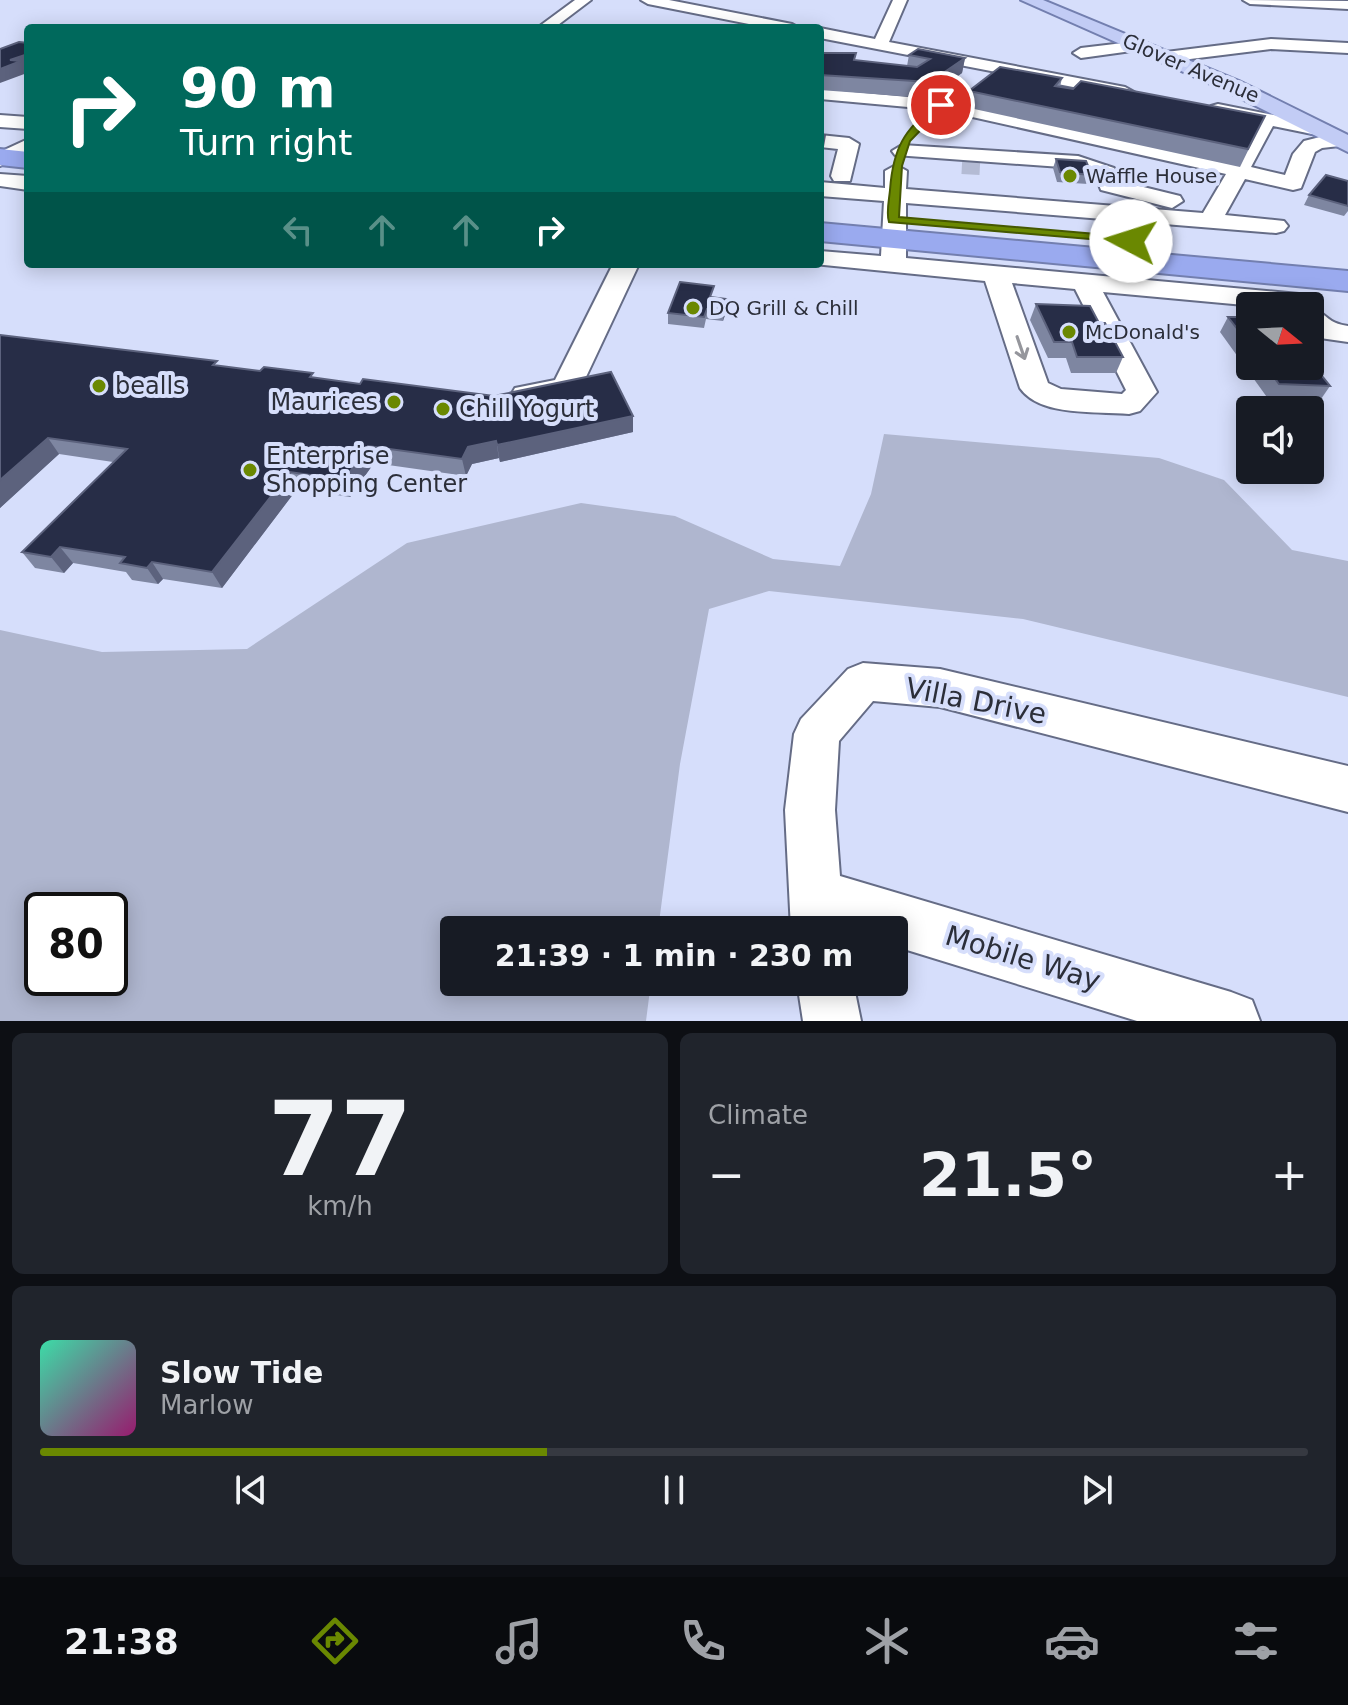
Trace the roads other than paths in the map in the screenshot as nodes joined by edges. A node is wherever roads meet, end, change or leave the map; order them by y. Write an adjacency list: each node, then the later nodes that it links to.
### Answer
1 (584, 0): 8 (street)
2 (648, 0): 6 (street)
3 (900, 0): 12 (street)
4 (1029, 0): 13 (main road, Glover Avenue)
5 (1250, 0): 7 (street)
6 (699, 4): 9 (street)
7 (1348, 5)
8 (550, 24)
9 (773, 24)
10 (824, 34): 12 (street)
11 (824, 44): 19 (street)
12 (880, 45): 19 (street)
13 (1140, 46): 16 (street); 17 (main road, Glover Avenue)
14 (1328, 46): 15 (street); 17 (street); 18 (street)
15 (1348, 48)
16 (1081, 53)
17 (1166, 57): 27 (main road, Glover Avenue)
18 (1348, 65)
19 (975, 78): 21 (street); 22 (street)
20 (824, 94): 22 (street)
21 (1137, 100)
22 (941, 105): 32 (street); 40 (street)
23 (1203, 113): 26 (street)
24 (0, 121): 25 (street)
25 (24, 123)
26 (1265, 125): 27 (street); 32 (street)
27 (1318, 135): 29 (main road, Glover Avenue); 37 (street)
28 (824, 141): 34 (street)
29 (1344, 143)
30 (24, 147): 31 (highway)
31 (5, 159): 35 (street)
32 (1241, 172): 37 (street); 42 (street)
33 (824, 175): 34 (street)
34 (842, 176): 40 (street)
35 (24, 179)
36 (1037, 182): 38 (street); 38 (street); 40 (street); 40 (street); 40 (street); 42 (street)
37 (1293, 183): 42 (street)
38 (1109, 185): 42 (street)
39 (824, 189): 40 (street)
40 (896, 198): 41 (highway); 43 (highway); 44 (street); 46 (highway); 47 (highway); 48 (street)
41 (824, 212)
42 (1213, 216)
43 (824, 230)
44 (824, 255)
45 (624, 268): 59 (street)
46 (1253, 273): 47 (highway); 50 (highway)
47 (1342, 273): 51 (highway)
48 (996, 274): 49 (street); 53 (street)
49 (1085, 283): 52 (street); 56 (street)
50 (1284, 292)
51 (1306, 292)
52 (1236, 301)
53 (1007, 306): 54 (street); 56 (street, one-way to 56)
54 (1038, 308)
55 (1069, 310): 56 (street)
56 (1100, 312)
57 (1324, 331): 58 (street)
58 (1348, 334)
59 (493, 401)
60 (1348, 789): 61 (street, Villa Drive)
61 (816, 912): 64 (street, Mobile Way)
62 (828, 996): 63 (street)
63 (832, 1021)
64 (1231, 1021)

